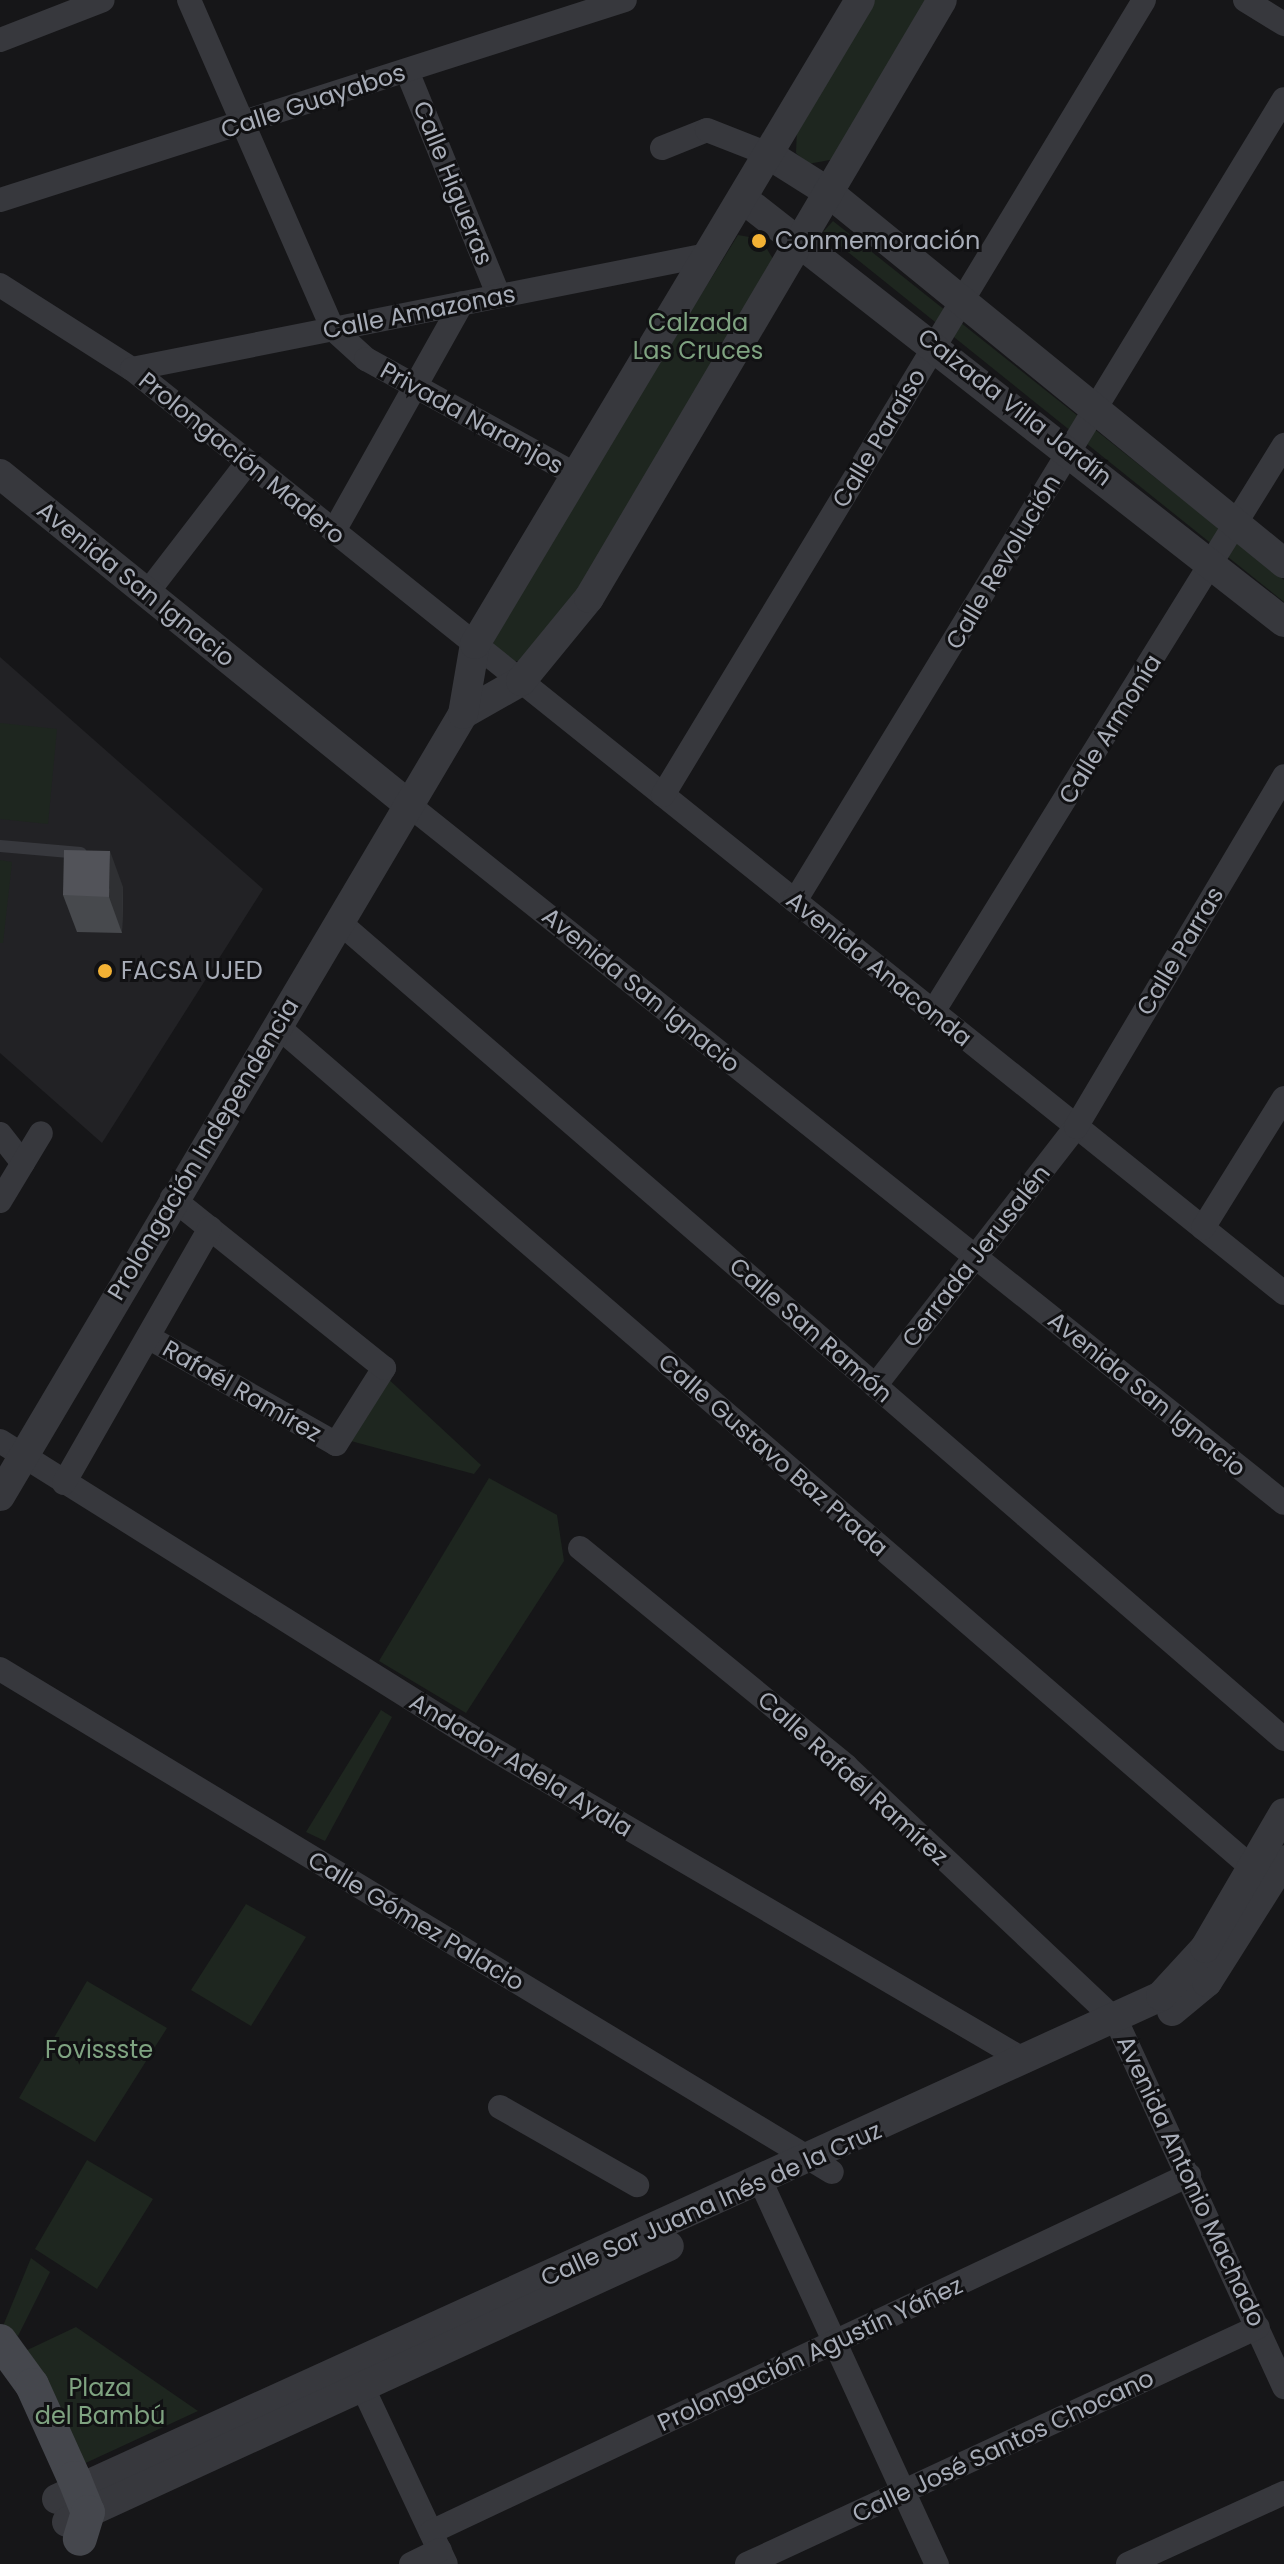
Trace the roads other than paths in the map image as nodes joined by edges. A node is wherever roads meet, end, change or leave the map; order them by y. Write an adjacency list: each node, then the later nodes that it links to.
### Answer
1 (103, 0): 9 (street)
2 (189, 0): 12 (street)
3 (625, 0): 10 (street, Calle Guayabos)
4 (860, 0): 14 (street)
5 (942, 0): 15 (street)
6 (1144, 0): 22 (street, Calle Paraíso)
7 (1245, 0): 8 (street)
8 (1284, 24)
9 (0, 40)
10 (407, 71): 12 (street, Calle Guayabos); 21 (street, Calle Higueras)
11 (1284, 99): 28 (street, Calle Revolución)
12 (243, 123): 17 (street, Calle Guayabos); 24 (street)
13 (662, 148): 14 (street)
14 (768, 154): 15 (street, Calzada Villa Jardín); 16 (street)
15 (828, 192): 18 (street); 22 (street, Calzada Villa Jardín)
16 (742, 198): 18 (street, Calzada Villa Jardín); 19 (street)
17 (0, 200)
18 (802, 238): 25 (street, Calzada Villa Jardín); 41 (street)
19 (707, 255): 21 (street, Calle Amazonas); 33 (street)
20 (0, 285): 26 (street, Prolongación Madero)
21 (499, 296): 23 (street, Calle Amazonas)
22 (962, 301): 25 (street, Calle Paraíso); 28 (street, Calzada Villa Jardín)
23 (462, 303): 24 (street, Calle Amazonas); 27 (street)
24 (333, 329): 26 (street, Calle Amazonas); 27 (street, Privada Naranjos)
25 (935, 345): 30 (street, Calzada Villa Jardín); 44 (street, Calle Paraíso)
26 (132, 369): 31 (street, Prolongación Madero)
27 (416, 387): 33 (street, Privada Naranjos); 35 (street)
28 (1096, 410): 30 (street, Calle Revolución); 34 (street, Calzada Villa Jardín)
29 (1284, 445): 34 (street, Calle Armonía)
30 (1072, 449): 37 (street, Calzada Villa Jardín); 48 (street, Calle Revolución)
31 (248, 462): 35 (street, Prolongación Madero); 38 (street)
32 (0, 474): 38 (street, Avenida San Ignacio)
33 (576, 475): 40 (street)
34 (1236, 524): 36 (street, Calzada Villa Jardín); 37 (street, Calle Armonía)
35 (334, 531): 40 (street, Prolongación Madero)
36 (1284, 563)
37 (1213, 564): 39 (street, Calzada Villa Jardín); 50 (street, Calle Armonía)
38 (147, 593): 45 (street, Avenida San Ignacio)
39 (1284, 622)
40 (475, 644): 41 (street, Avenida Anaconda); 42 (street)
41 (521, 681): 42 (street); 44 (street, Avenida Anaconda)
42 (463, 714): 45 (street)
43 (1284, 776): 53 (street, Calle Parras)
44 (663, 795): 48 (street, Avenida Anaconda)
45 (409, 805): 49 (street, Prolongación Independencia); 61 (street, Avenida San Ignacio)
46 (0, 846): 47 (lane)
47 (92, 854)
48 (795, 901): 50 (street, Avenida Anaconda)
49 (338, 921): 51 (street, Prolongación Independencia); 64 (street, Calle San Ramón)
50 (933, 1012): 53 (street, Avenida Anaconda)
51 (276, 1025): 57 (street, Prolongación Independencia); 73 (street, Calle Gustavo Baz Prada)
52 (1284, 1098): 60 (street)
53 (1076, 1127): 60 (street, Avenida Anaconda); 61 (street, Cerrada Jerusalén)
54 (41, 1133): 56 (street)
55 (0, 1134): 56 (street)
56 (23, 1163): 58 (street)
57 (172, 1198): 59 (street); 65 (street, Prolongación Independencia)
58 (0, 1201)
59 (210, 1228): 63 (street); 63 (street, Rafaél Ramírez)
60 (1203, 1228): 62 (street, Avenida Anaconda)
61 (976, 1258): 64 (street, Cerrada Jerusalén); 68 (street, Avenida San Ignacio)
62 (1284, 1293)
63 (148, 1337): 66 (street)
64 (875, 1386): 71 (street, Calle San Ramón)
65 (12, 1449): 66 (street, Andador Adela Ayala); 67 (street, Prolongación Independencia)
66 (64, 1483): 75 (street, Andador Adela Ayala)
67 (0, 1496)
68 (1284, 1503)
69 (580, 1548): 74 (street, Calle Rafaél Ramírez)
70 (0, 1669): 77 (street, Calle Gómez Palacio)
71 (1284, 1739)
72 (1284, 1813): 73 (street, Calle Sor Juana Inés de la Cruz)
73 (1269, 1871): 74 (street, Calle Sor Juana Inés de la Cruz)
74 (1121, 2028): 75 (street, Calle Sor Juana Inés de la Cruz); 77 (street, Calle Sor Juana Inés de la Cruz); 78 (street, Avenida Antonio Machado)
75 (1026, 2061): 77 (street, Calle Sor Juana Inés de la Cruz)
76 (500, 2107): 79 (street)
77 (822, 2166): 80 (street, Calle Sor Juana Inés de la Cruz)
78 (1189, 2175): 81 (street, Avenida Antonio Machado); 82 (street, Prolongación Agustín Yáñez)
79 (637, 2185)
80 (765, 2191): 82 (street); 84 (street, Calle Sor Juana Inés de la Cruz)
81 (1258, 2327): 85 (street, Avenida Antonio Machado); 86 (street, Calle José Santos Chocano)
82 (834, 2342): 86 (street); 89 (street, Prolongación Agustín Yáñez)
83 (3, 2359): 88 (main road)
84 (358, 2375): 88 (street, Calle Sor Juana Inés de la Cruz); 89 (street)
85 (1284, 2387)
86 (903, 2492): 91 (street, Calle José Santos Chocano); 92 (street)
87 (1284, 2493): 93 (street)
88 (77, 2521)
89 (439, 2549): 90 (street, Prolongación Agustín Yáñez)
90 (411, 2564)
91 (747, 2564)
92 (937, 2564)
93 (1128, 2564)

